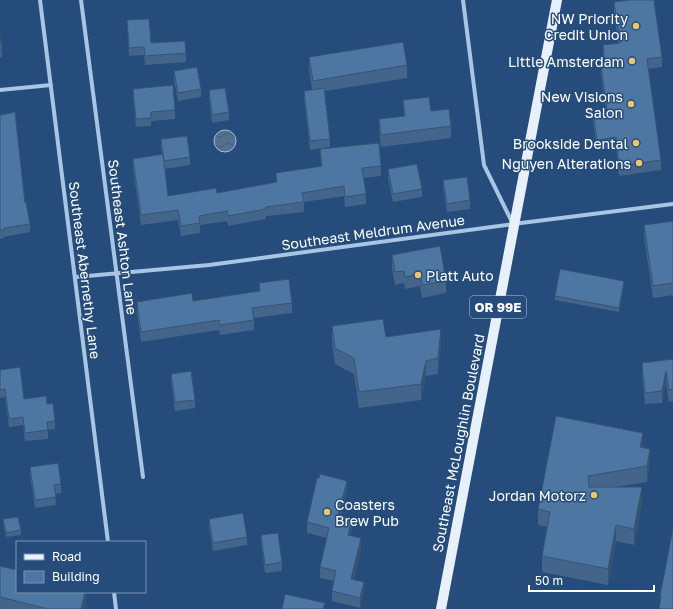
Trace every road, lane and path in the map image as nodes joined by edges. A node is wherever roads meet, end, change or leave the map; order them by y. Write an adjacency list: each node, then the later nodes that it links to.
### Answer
1 (40, 0): 5 (street, Southeast Abernethy Lane)
2 (81, 0): 9 (street, Southeast Ashton Lane)
3 (463, 0): 8 (street)
4 (556, 0): 8 (main road, Southeast McLoughlin Boulevard / OR 99E)
5 (51, 85): 6 (street); 10 (street, Southeast Abernethy Lane)
6 (0, 90)
7 (673, 204): 8 (street, Southeast Meldrum Avenue)
8 (513, 224): 9 (street, Southeast Meldrum Avenue); 15 (main road, Southeast McLoughlin Boulevard / OR 99E)
9 (117, 273): 10 (street, Southeast Meldrum Avenue); 11 (street, Southeast Ashton Lane)
10 (76, 277): 12 (street, Southeast Abernethy Lane)
11 (143, 477)
12 (108, 541)
13 (114, 593): 14 (street)
14 (116, 609)
15 (441, 609)

